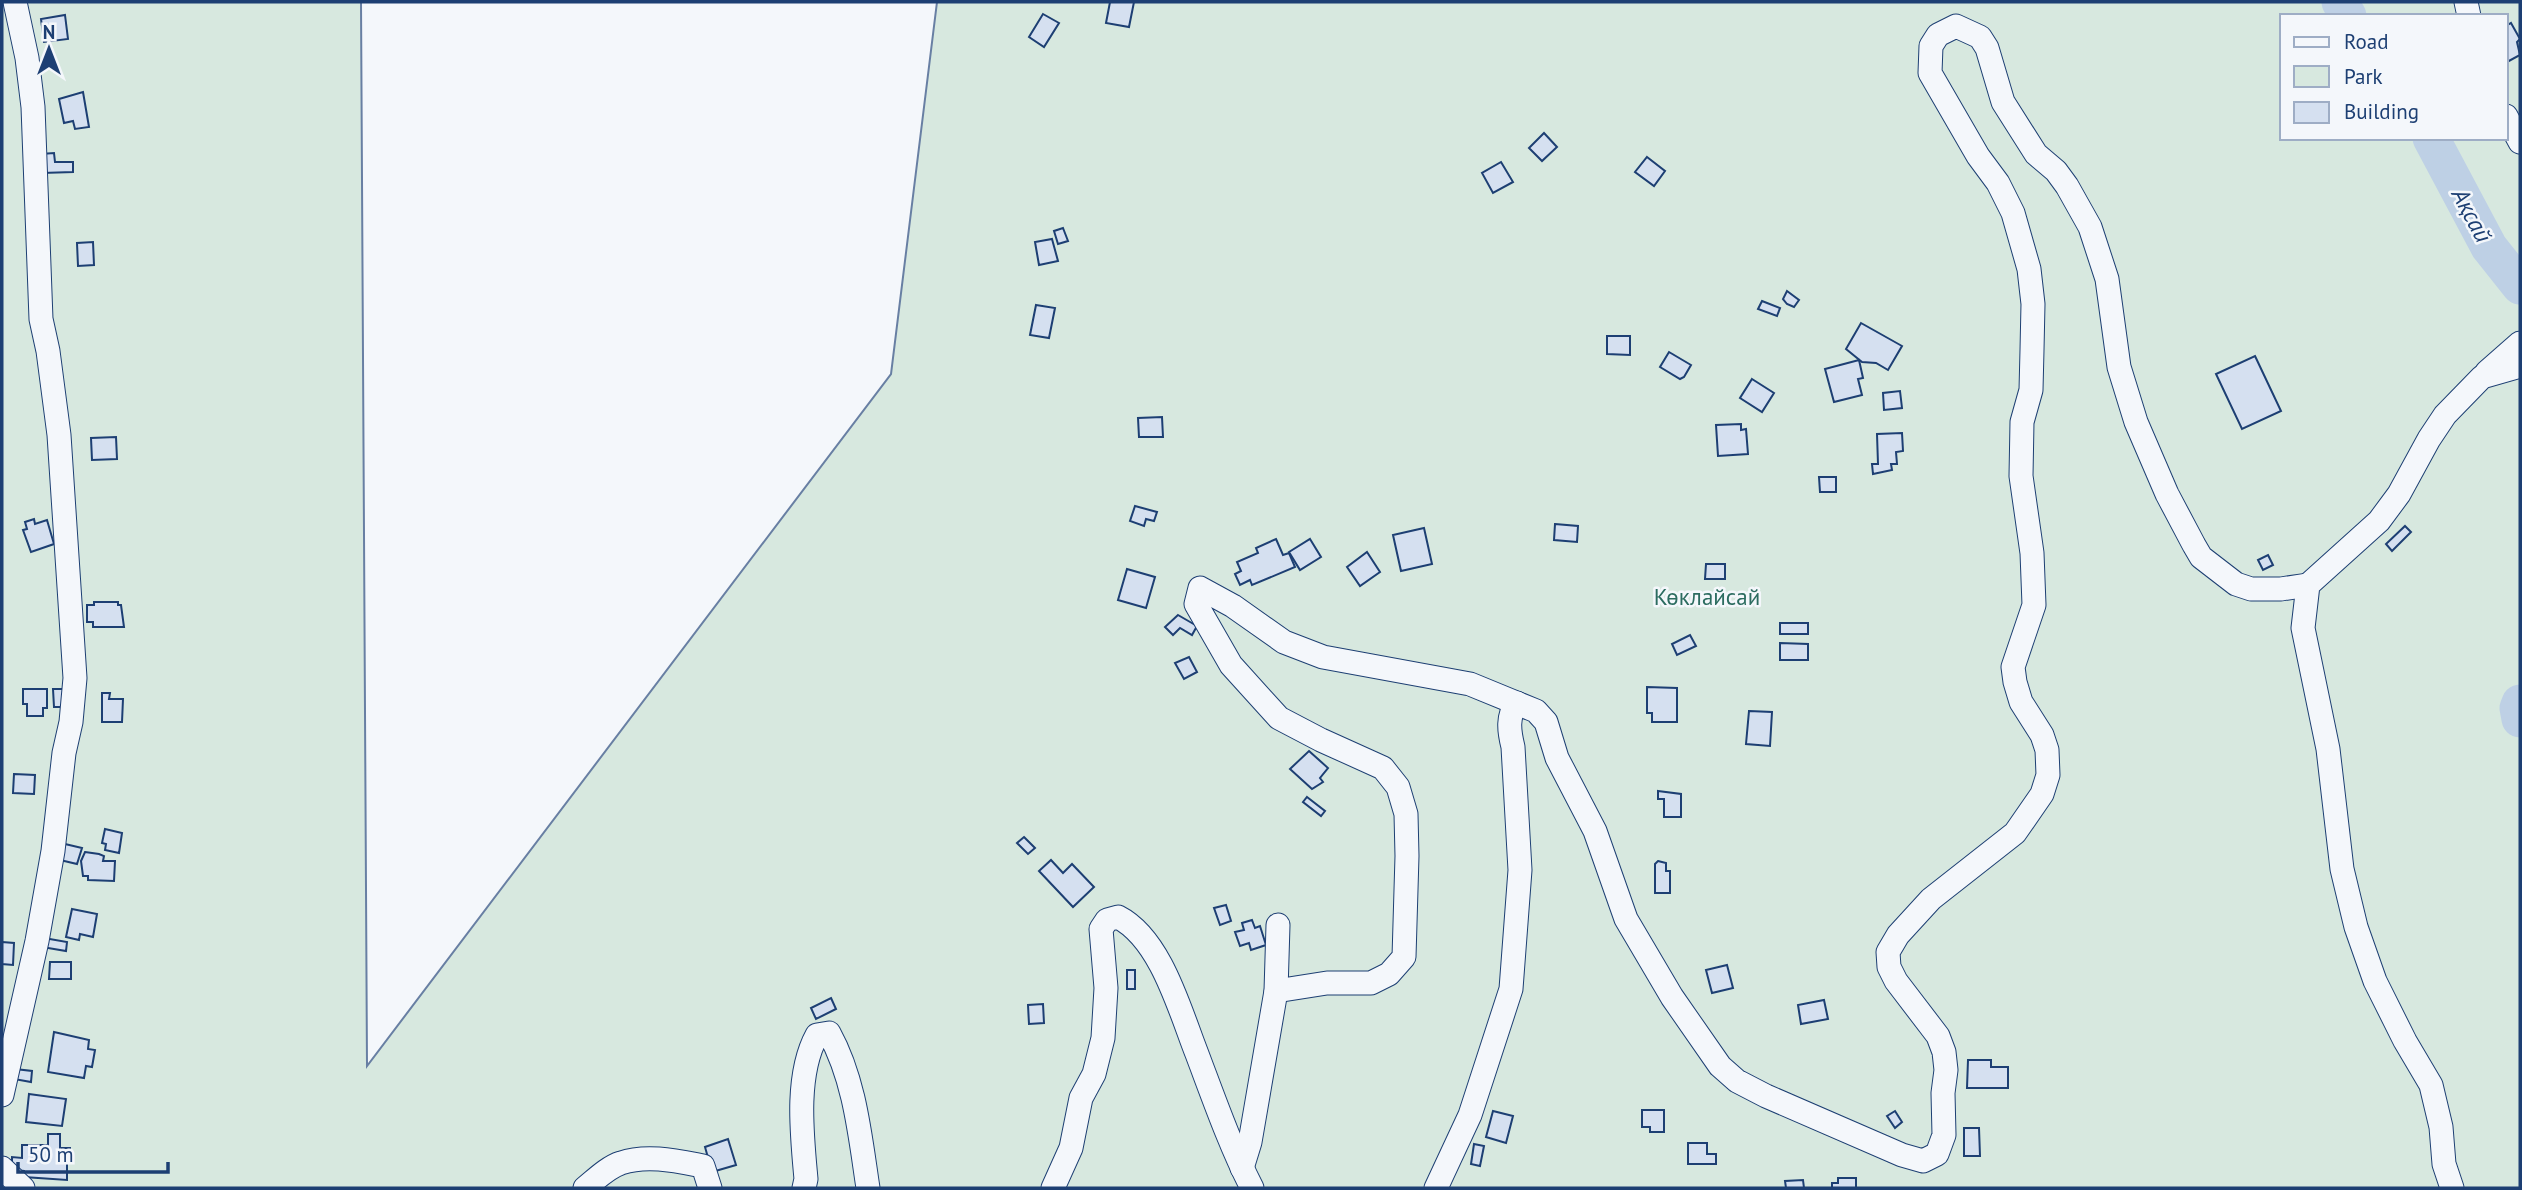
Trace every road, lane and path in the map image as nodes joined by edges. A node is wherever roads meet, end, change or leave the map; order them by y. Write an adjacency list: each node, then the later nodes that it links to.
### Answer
1 (15, 2): 11 (street)
2 (2508, 120): 3 (street)
3 (2520, 142)
4 (2520, 343): 6 (street)
5 (2520, 366): 6 (street)
6 (2482, 377): 7 (street)
7 (2308, 585): 8 (street); 22 (street)
8 (1517, 703): 10 (street); 21 (street)
9 (1278, 925): 10 (street)
10 (1276, 991): 14 (street)
11 (8, 1043): 12 (street)
12 (2, 1095)
13 (2, 1168): 15 (street)
14 (1247, 1178): 20 (street)
15 (23, 1188)
16 (585, 1188): 17 (street)
17 (710, 1188)
18 (804, 1188): 19 (street)
19 (868, 1188)
20 (1053, 1188)
21 (1436, 1188)
22 (2452, 1188)

